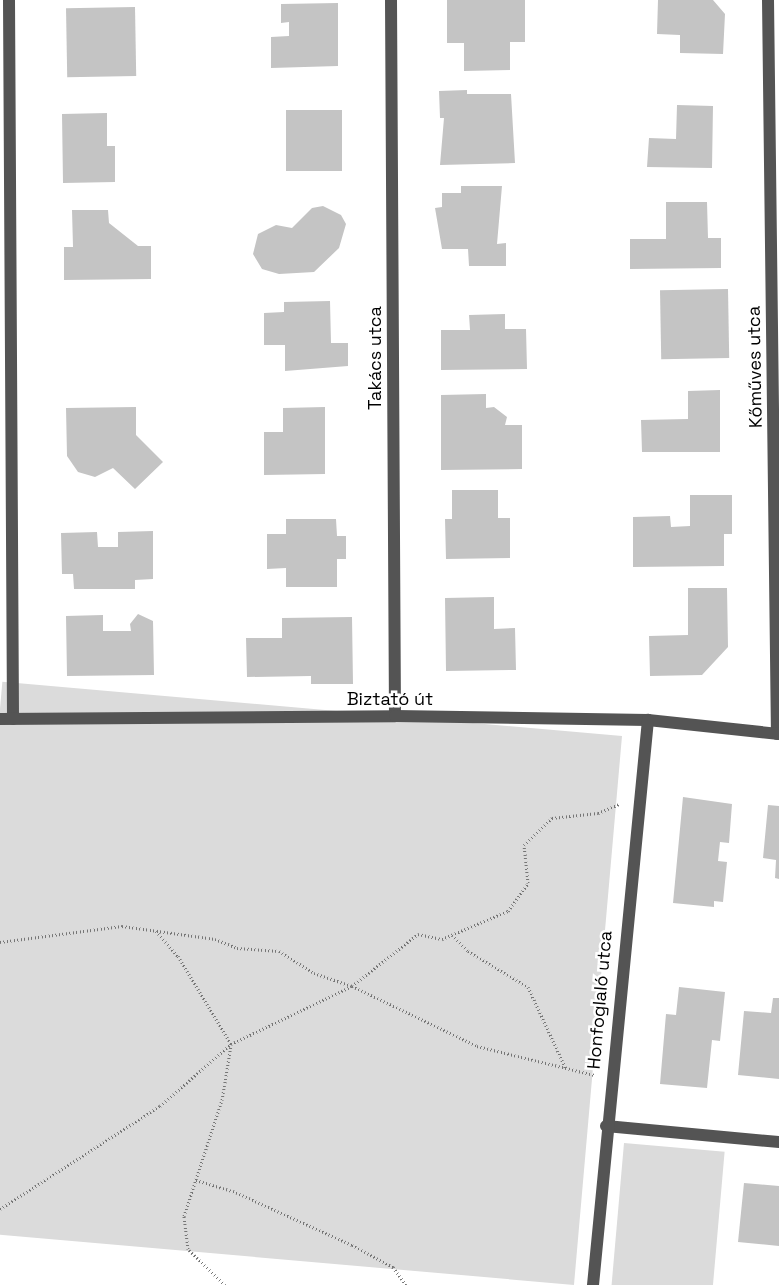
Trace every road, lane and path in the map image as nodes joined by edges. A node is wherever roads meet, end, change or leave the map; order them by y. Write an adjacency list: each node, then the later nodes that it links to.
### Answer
1 (9, 0): 5 (street)
2 (391, 0): 4 (street, Takács utca)
3 (768, 0): 7 (street, Kőműves utca)
4 (395, 716): 5 (street, Biztató út); 6 (street, Biztató út)
5 (6, 719)
6 (648, 720): 7 (street, Biztató út); 8 (street, Honfoglaló utca)
7 (778, 734)
8 (637, 797): 10 (path); 15 (street, Honfoglaló utca)
9 (156, 931): 11 (path); 12 (path); 13 (path)
10 (452, 935): 12 (path); 14 (path)
11 (0, 942)
12 (352, 986): 13 (path); 14 (path)
13 (231, 1044): 18 (path); 19 (path)
14 (566, 1070): 15 (path)
15 (610, 1078): 16 (street, Honfoglaló utca)
16 (606, 1126): 17 (street); 22 (street, Honfoglaló utca)
17 (779, 1142)
18 (196, 1180): 20 (path); 21 (path)
19 (0, 1209)
20 (226, 1285)
21 (406, 1285)
22 (593, 1285)

